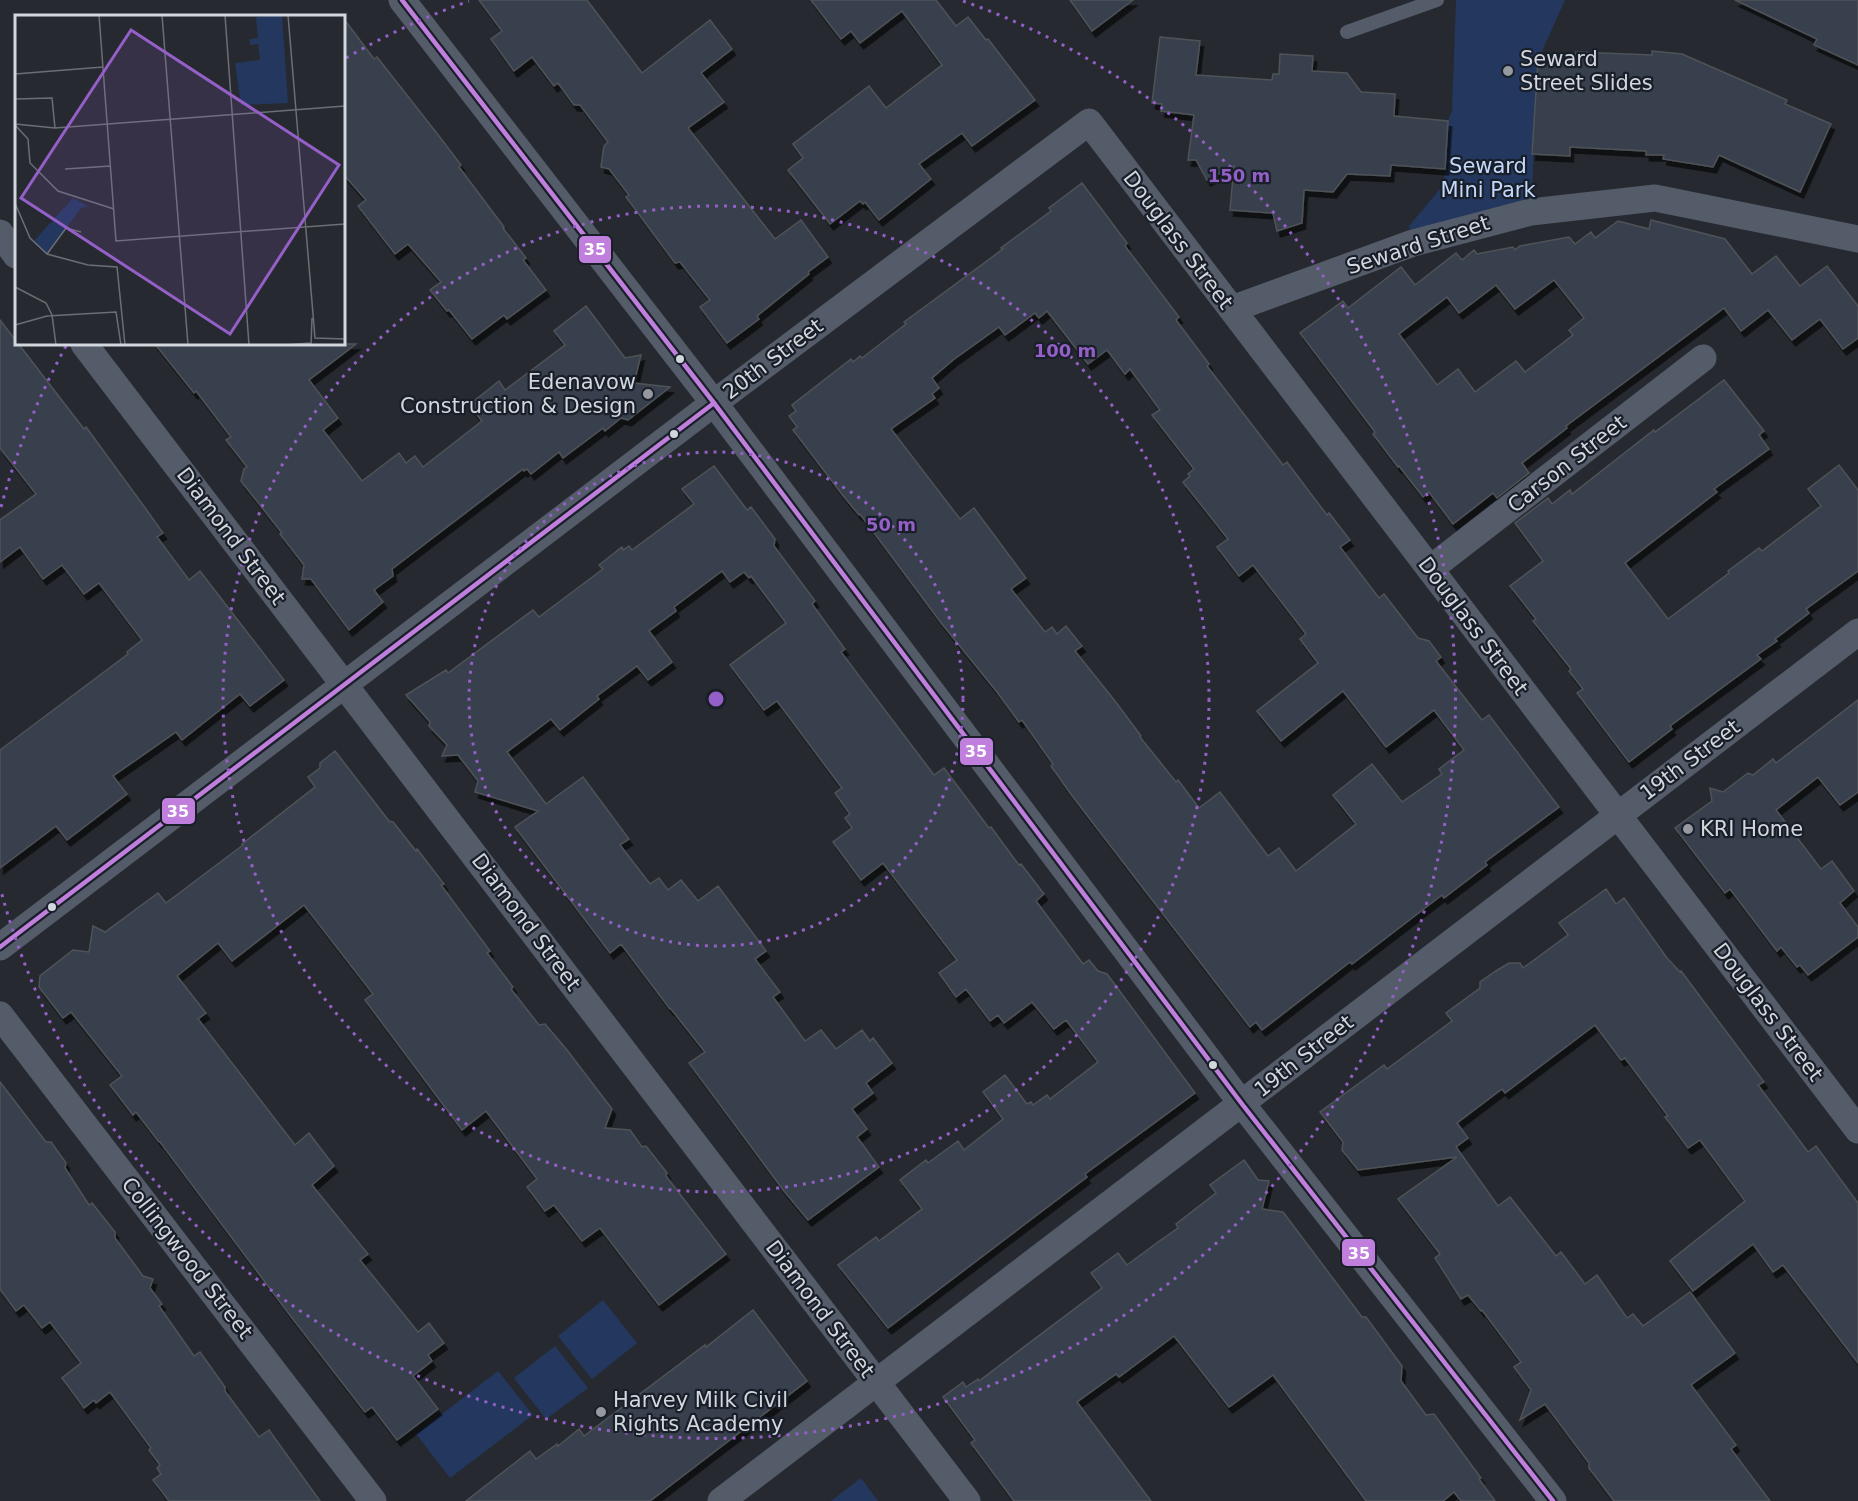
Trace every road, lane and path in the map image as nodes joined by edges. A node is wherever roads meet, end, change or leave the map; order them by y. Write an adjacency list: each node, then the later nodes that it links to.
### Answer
1 (402, 0): 11 (street)
2 (1437, 0): 3 (lane)
3 (1347, 32)
4 (1089, 122): 8 (street, Douglass Street); 11 (street, 20th Street)
5 (0, 233): 7 (street)
6 (1858, 239): 8 (street, Seward Street)
7 (15, 254)
8 (1232, 309): 12 (street, Douglass Street)
9 (85, 345): 14 (street, Diamond Street)
10 (1703, 358): 12 (street, Carson Street)
11 (714, 403): 14 (street, 20th Street); 18 (street)
12 (1430, 569): 15 (street, Douglass Street)
13 (1858, 632): 15 (street, 19th Street)
14 (344, 684): 16 (street, 20th Street); 20 (street, Diamond Street)
15 (1618, 815): 18 (street, 19th Street); 19 (street, Douglass Street)
16 (0, 947)
17 (0, 1015): 21 (street, Collingwood Street)
18 (1242, 1104): 20 (street, 19th Street); 24 (street)
19 (1858, 1130)
20 (877, 1382): 22 (street, 19th Street); 23 (street, Diamond Street)
21 (374, 1501)
22 (721, 1501)
23 (967, 1501)
24 (1552, 1501)

